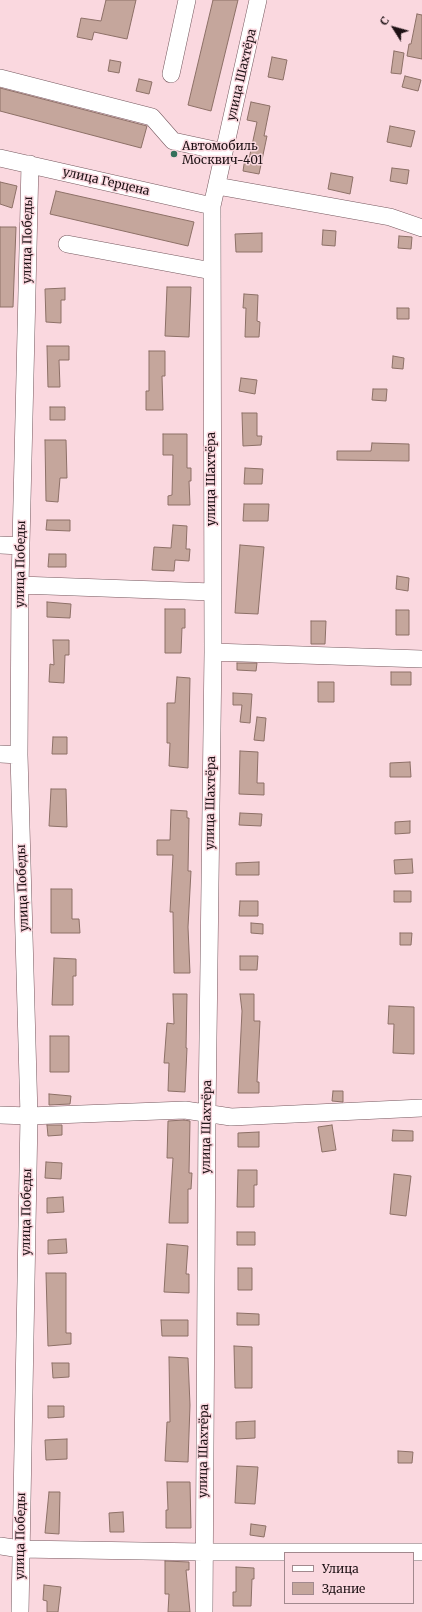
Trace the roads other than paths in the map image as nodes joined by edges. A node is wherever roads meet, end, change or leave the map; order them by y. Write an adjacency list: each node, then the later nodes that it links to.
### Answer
1 (187, 0): 3 (street)
2 (258, 0): 5 (street, улица Шахтёра)
3 (171, 74)
4 (0, 78): 5 (street)
5 (224, 152): 8 (street, улица Шахтёра)
6 (0, 158): 7 (street, улица Герцена)
7 (30, 164): 9 (street, улица Герцена); 14 (street, улица Победы)
8 (217, 186): 9 (street, улица Шахтёра); 10 (street)
9 (212, 206): 12 (street, улица Шахтёра)
10 (422, 228)
11 (67, 244): 12 (street)
12 (212, 271): 16 (street, улица Шахтёра)
13 (0, 545): 14 (street)
14 (21, 546): 15 (street, улица Победы)
15 (20, 585): 16 (street); 20 (street, улица Победы)
16 (212, 592): 17 (street, улица Шахтёра)
17 (213, 652): 18 (street); 23 (street, улица Шахтёра)
18 (422, 659)
19 (0, 754): 20 (street)
20 (19, 756): 24 (street, улица Победы)
21 (422, 1108): 23 (street)
22 (0, 1115): 24 (street)
23 (207, 1115): 24 (street); 27 (street, улица Шахтёра)
24 (29, 1116): 26 (street, улица Победы)
25 (0, 1546): 26 (street)
26 (20, 1548): 27 (street); 29 (street, улица Победы)
27 (203, 1552): 28 (street); 30 (street, улица Шахтёра)
28 (422, 1552)
29 (20, 1612)
30 (204, 1612)

